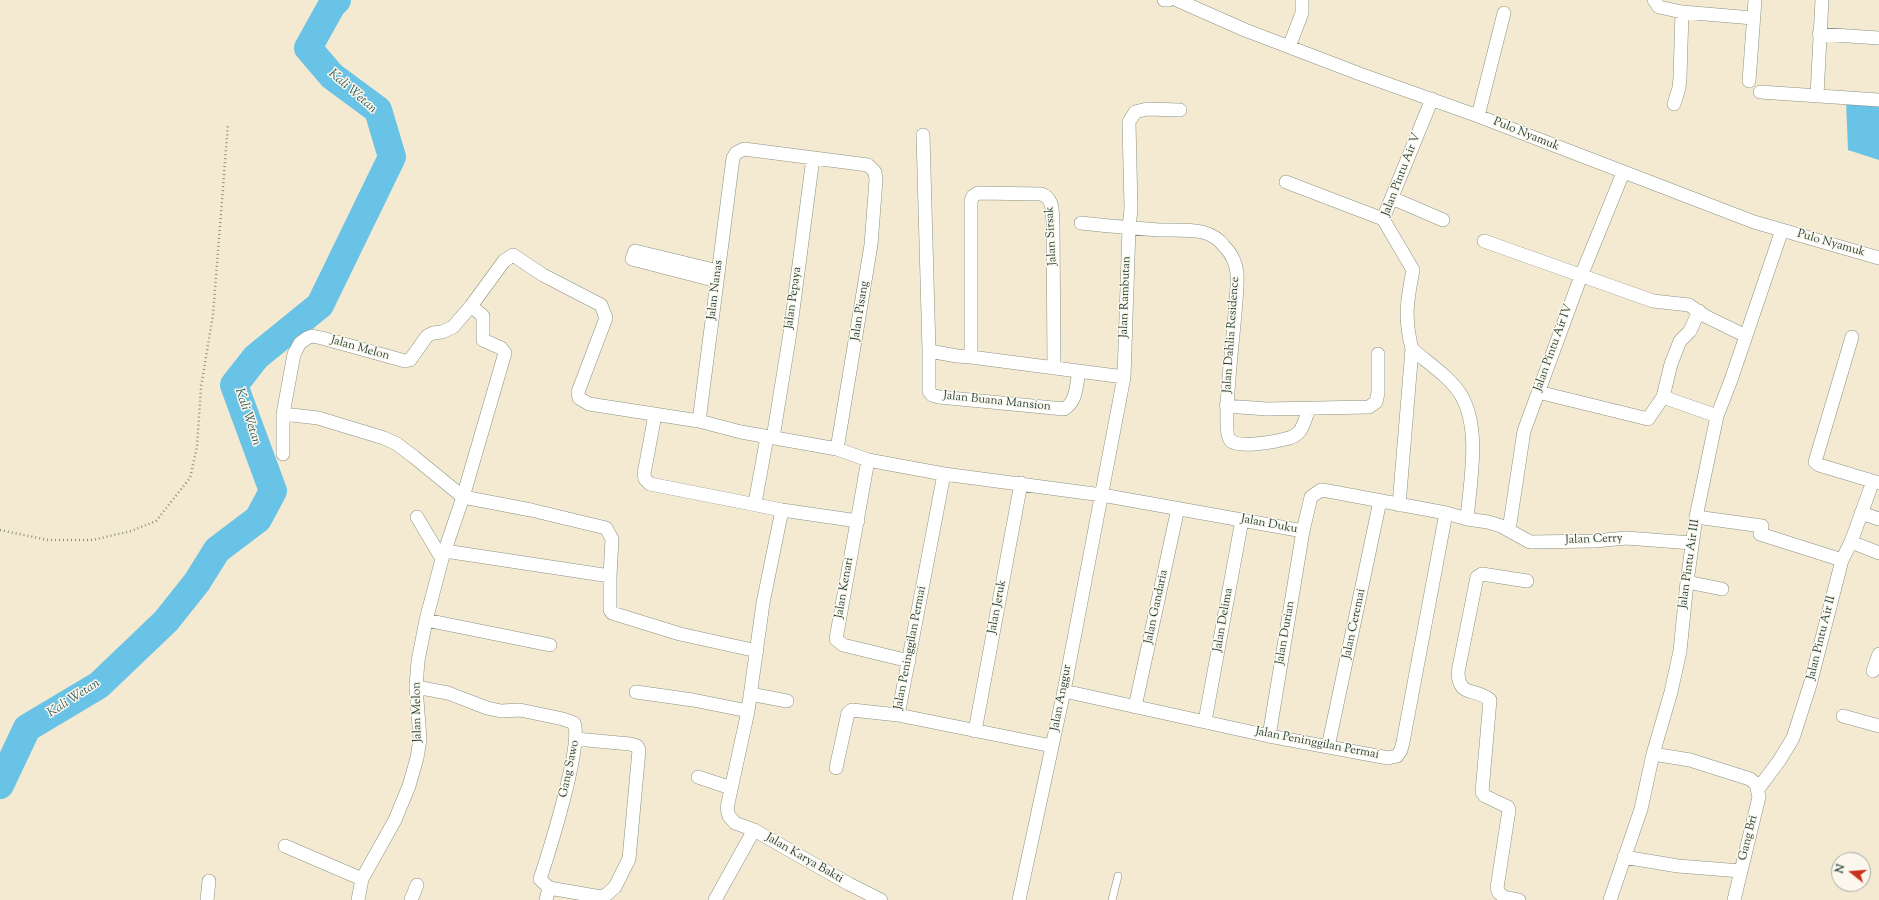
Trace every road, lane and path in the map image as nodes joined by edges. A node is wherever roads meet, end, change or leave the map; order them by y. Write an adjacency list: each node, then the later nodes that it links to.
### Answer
1 (1164, 0): 2 (street)
2 (1169, 0)
3 (1177, 0): 13 (street, Pulo Nyamuk)
4 (1302, 0): 13 (street)
5 (1654, 0): 9 (street)
6 (1755, 0): 10 (street)
7 (1822, 0): 11 (street)
8 (1504, 12): 21 (street)
9 (1682, 12): 10 (street); 19 (street)
10 (1753, 18): 14 (street)
11 (1819, 34): 12 (street); 16 (street)
12 (1879, 38)
13 (1289, 47): 17 (street, Pulo Nyamuk)
14 (1749, 81)
15 (1760, 92): 16 (street)
16 (1817, 96): 18 (street)
17 (1432, 98): 21 (street, Pulo Nyamuk); 27 (street, Jalan Pintu Air V)
18 (1879, 100)
19 (1674, 104)
20 (1180, 110): 31 (street, Jalan Rambutan)
21 (1478, 116): 25 (street, Pulo Nyamuk)
22 (228, 124): 79 (path)
23 (923, 135): 42 (street, Jalan Buana Mansion)
24 (813, 158): 35 (street, Jalan Nanas); 56 (street, Jalan Pepaya); 57 (street, Jalan Pisang)
25 (1623, 173): 32 (street, Pulo Nyamuk); 36 (street, Jalan Pintu Air IV)
26 (1286, 182): 28 (street)
27 (1392, 198): 28 (street, Jalan Pintu Air V); 29 (street)
28 (1383, 219): 41 (street, Jalan Pintu Air V)
29 (1443, 220)
30 (1081, 223): 31 (street)
31 (1128, 228): 47 (street, Jalan Rambutan); 50 (street, Jalan Dahlia Residence)
32 (1782, 230): 34 (street, Pulo Nyamuk); 39 (street, Jalan Pintu Air III)
33 (1484, 241): 36 (street)
34 (1879, 258)
35 (717, 276): 35 (street); 55 (street, Jalan Nanas)
36 (1580, 276): 38 (street); 48 (street, Jalan Pintu Air IV)
37 (471, 306): 52 (street, Jalan Melon); 53 (street, Jalan Melon); 64 (street, Jalan Melon)
38 (1699, 311): 39 (street); 49 (street)
39 (1746, 336): 54 (street, Jalan Pintu Air III)
40 (1852, 337): 61 (street)
41 (1411, 345): 67 (street); 74 (street)
42 (930, 351): 44 (street); 46 (street, Jalan Buana Mansion)
43 (1378, 354): 51 (street, Jalan Dahlia Residence)
44 (971, 357): 45 (street); 45 (street, Jalan Sirsak)
45 (1054, 368): 46 (street)
46 (1078, 372): 47 (street)
47 (1124, 377): 63 (street, Jalan Rambutan)
48 (1538, 392): 49 (street); 78 (street, Jalan Pintu Air IV)
49 (1663, 397): 54 (street)
50 (1226, 406): 51 (street, Jalan Dahlia Residence); 51 (street, Jalan Dahlia Residence)
51 (1309, 409)
52 (283, 414): 58 (street, Jalan Melon); 64 (street)
53 (655, 415): 55 (street); 66 (street)
54 (1717, 416): 73 (street, Jalan Pintu Air III)
55 (699, 421): 56 (street)
56 (770, 437): 57 (street); 66 (street)
57 (837, 449): 59 (street)
58 (283, 454)
59 (868, 460): 60 (street); 76 (street, Jalan Kenari)
60 (944, 474): 62 (street); 94 (street, Jalan Peninggilan Permai)
61 (1876, 482): 71 (street, Jalan Pintu Air II)
62 (1021, 483): 63 (street); 107 (street, Jalan Jeruk)
63 (1102, 495): 68 (street, Jalan Duku); 97 (street, Jalan Anggur)
64 (463, 497): 84 (street, Jalan Melon); 86 (street)
65 (1380, 501): 67 (street, Jalan Duku); 80 (street, Jalan Duku); 111 (street, Jalan Ceremai)
66 (755, 503): 69 (street)
67 (1399, 504): 70 (street, Jalan Duku)
68 (1178, 508): 77 (street, Jalan Duku); 101 (street, Jalan Gandaria)
69 (782, 510): 76 (street); 92 (street)
70 (1446, 513): 74 (street, Jalan Duku); 111 (street, Jalan Peninggilan Permai)
71 (1861, 513): 75 (street); 81 (street, Jalan Pintu Air II)
72 (417, 517): 84 (street)
73 (1696, 517): 82 (street, Jalan Pintu Air III); 85 (street)
74 (1467, 519): 78 (street, Jalan Duku)
75 (1879, 519)
76 (858, 520): 94 (street, Jalan Kenari)
77 (1242, 520): 80 (street, Jalan Duku); 105 (street, Jalan Delima)
78 (1505, 528): 82 (street, Jalan Cerry)
79 (0, 530)
80 (1303, 531): 108 (street, Jalan Durian)
81 (1851, 542): 83 (street); 85 (street, Jalan Pintu Air II)
82 (1692, 543): 88 (street, Jalan Pintu Air III)
83 (1879, 553)
84 (444, 555): 86 (street); 90 (street, Jalan Melon)
85 (1842, 560): 115 (street, Jalan Pintu Air II)
86 (610, 576): 92 (street)
87 (1527, 581): 133 (street)
88 (1686, 582): 89 (street); 112 (street, Jalan Pintu Air III)
89 (1722, 589)
90 (426, 620): 91 (street); 96 (street, Jalan Melon)
91 (550, 645)
92 (757, 651): 99 (street)
93 (1879, 654): 95 (street)
94 (909, 661): 103 (street, Jalan Peninggilan Permai)
95 (1873, 671)
96 (416, 687): 109 (street, Gang Sawo); 122 (street, Jalan Melon)
97 (1064, 691): 101 (street, Jalan Peninggilan Permai); 110 (street, Jalan Anggur)
98 (636, 692): 102 (street)
99 (750, 694): 100 (street); 102 (street)
100 (788, 701)
101 (1135, 707): 105 (street, Jalan Peninggilan Permai)
102 (748, 711): 116 (street)
103 (898, 715): 107 (street, Jalan Peninggilan Permai); 113 (street)
104 (1843, 716): 106 (street)
105 (1205, 721): 108 (street, Jalan Peninggilan Permai)
106 (1879, 726)
107 (976, 731): 110 (street, Jalan Peninggilan Permai)
108 (1269, 736): 111 (street, Jalan Peninggilan Permai)
109 (576, 739): 125 (street, Gang Sawo); 125 (street)
110 (1052, 746): 131 (street, Jalan Anggur)
111 (1328, 747)
112 (1653, 754): 115 (street); 119 (street, Jalan Pintu Air III)
113 (836, 768)
114 (698, 777): 116 (street)
115 (1754, 784): 120 (street, Gang Bri)
116 (731, 788): 117 (street, Jalan Karya Bakti)
117 (754, 830): 129 (street); 130 (street, Jalan Karya Bakti)
118 (285, 846): 122 (street)
119 (1624, 857): 120 (street); 134 (street, Jalan Pintu Air III)
120 (1741, 871): 135 (street, Gang Bri)
121 (1118, 876): 132 (lane)
122 (362, 879): 127 (street, Jalan Melon)
123 (208, 881): 126 (street)
124 (417, 885): 128 (street)
125 (547, 894)
126 (207, 900)
127 (358, 900)
128 (412, 900)
129 (715, 900)
130 (881, 900)
131 (1019, 900)
132 (1112, 900)
133 (1519, 900)
134 (1610, 900)
135 (1734, 900)

